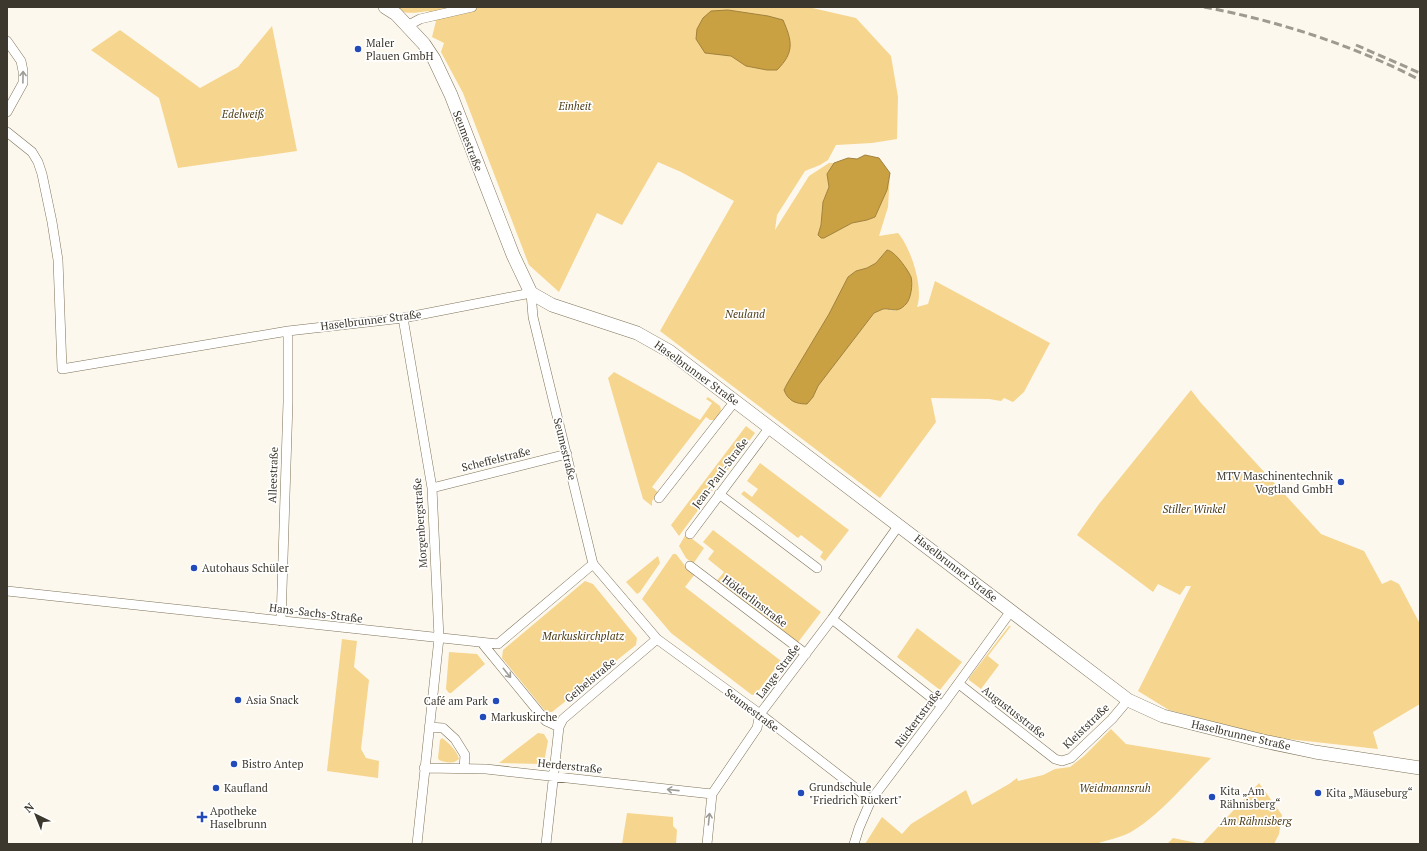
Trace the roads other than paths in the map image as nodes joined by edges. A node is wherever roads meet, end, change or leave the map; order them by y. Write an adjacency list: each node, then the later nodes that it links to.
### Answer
1 (385, 7): 3 (street, Seumestraße)
2 (472, 7): 3 (street)
3 (407, 26): 7 (street, Seumestraße)
4 (7, 41): 5 (street, one-way to 4)
5 (7, 112)
6 (7, 132): 9 (street, Haselbrunner Straße)
7 (531, 293): 8 (street, Haselbrunner Straße); 10 (street, Haselbrunner Straße); 12 (street, Seumestraße)
8 (403, 318): 9 (street, Haselbrunner Straße); 13 (street, Morgenbergstraße)
9 (288, 331): 24 (street, Alleestraße)
10 (735, 401): 11 (street, Haselbrunner Straße); 15 (street)
11 (770, 427): 14 (street, Jean-Paul-Straße); 16 (street, Haselbrunner Straße)
12 (566, 454): 13 (street, Scheffelstraße); 18 (street, Seumestraße)
13 (432, 488): 25 (street, Morgenbergstraße)
14 (719, 494): 17 (street, Jean-Paul-Straße); 20 (street)
15 (660, 498)
16 (899, 525): 22 (street, Haselbrunner Straße); 23 (street, Lange Straße)
17 (690, 534)
18 (593, 564): 26 (street, Seumestraße); 27 (street, Hans-Sachs-Straße)
19 (690, 566): 28 (street, Hölderlinstraße)
20 (817, 568)
21 (7, 591): 24 (street, Hans-Sachs-Straße)
22 (1011, 611): 29 (street, Rückertstraße); 30 (street, Haselbrunner Straße)
23 (832, 619): 28 (street, Lange Straße); 31 (street)
24 (280, 621): 25 (street, Hans-Sachs-Straße)
25 (438, 638): 27 (street, Hans-Sachs-Straße); 33 (street, Morgenbergstraße)
26 (658, 639): 32 (street, Seumestraße); 34 (street, Geibelstraße)
27 (482, 643): 34 (street, one-way to 34)
28 (806, 654): 32 (street, Lange Straße)
29 (959, 684): 31 (street, Rückertstraße); 35 (street, Augustusstraße)
30 (1128, 700): 35 (street, Kleiststraße); 38 (street, Haselbrunner Straße)
31 (942, 706): 41 (street, Rückertstraße)
32 (760, 714): 40 (street, Lange Straße); 41 (street, Seumestraße)
33 (429, 727): 36 (street, Morgenbergstraße); 37 (street)
34 (558, 727): 39 (street)
35 (1055, 759)
36 (424, 768): 37 (street, Herderstraße); 42 (street, Morgenbergstraße)
37 (464, 768): 39 (street, Herderstraße)
38 (1420, 768)
39 (552, 776): 40 (street, Herderstraße, one-way to 39); 43 (street)
40 (712, 794): 44 (street, Lange Straße, one-way to 40)
41 (871, 800): 45 (street, Rückertstraße)
42 (417, 844)
43 (546, 844)
44 (707, 844)
45 (854, 844)

